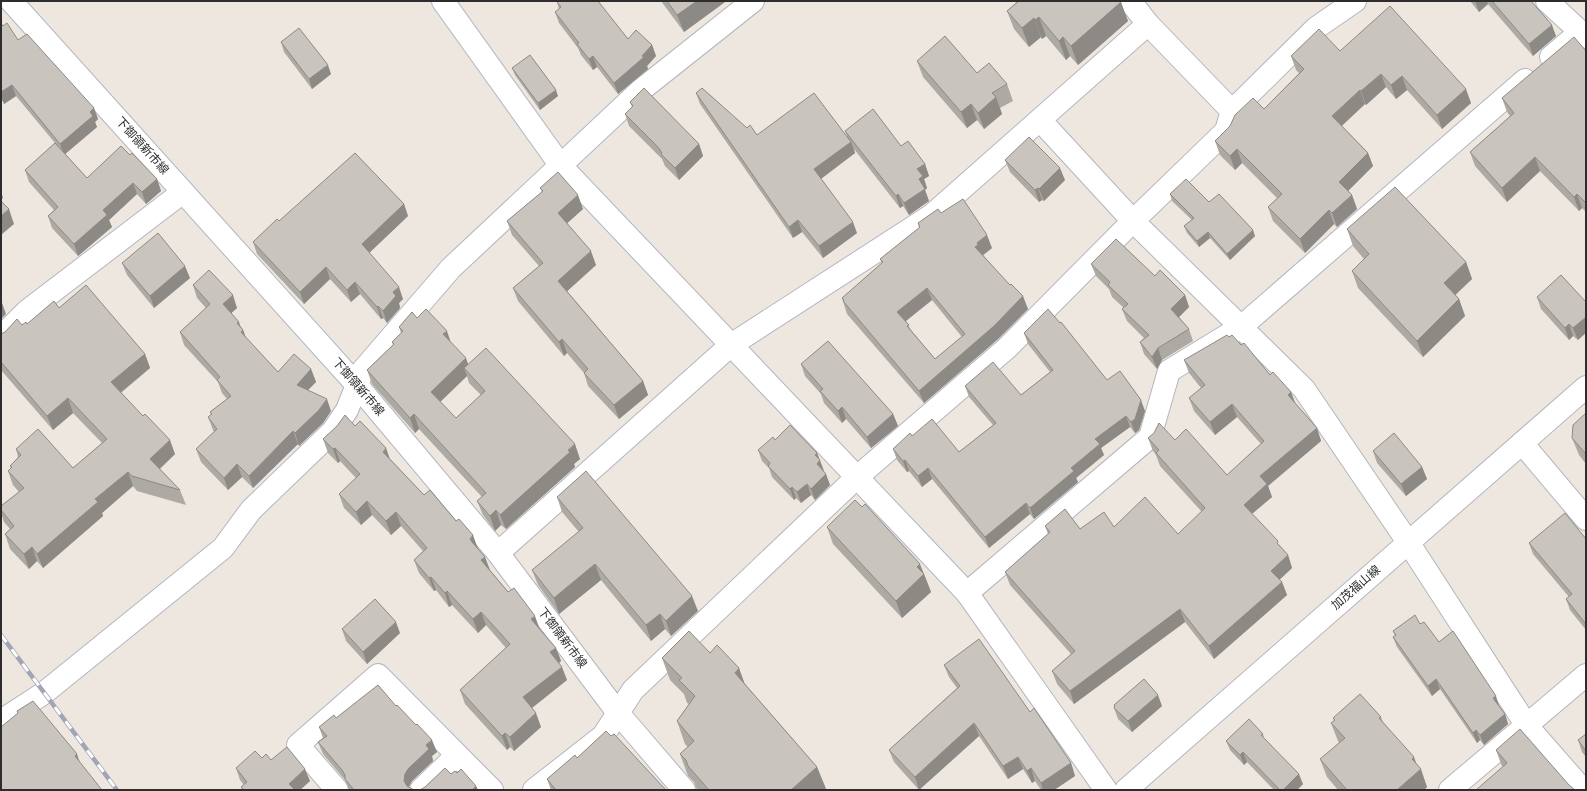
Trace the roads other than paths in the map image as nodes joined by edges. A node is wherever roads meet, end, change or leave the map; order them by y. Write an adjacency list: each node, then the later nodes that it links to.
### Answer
1 (11, 1): 12 (street, 下御領新市線)
2 (443, 1): 11 (street)
3 (753, 1): 11 (street)
4 (1130, 1): 7 (street)
5 (1355, 1): 9 (street)
6 (1547, 1): 8 (street)
7 (1148, 24): 9 (street); 10 (street)
8 (1583, 34): 14 (street)
9 (1232, 111): 13 (street)
10 (1040, 120): 13 (street); 16 (street)
11 (561, 166): 16 (street); 17 (street)
12 (183, 192): 15 (street); 17 (street, 下御領新市線)
13 (1133, 221): 14 (street); 20 (street)
14 (1240, 327): 22 (street); 24 (street)
15 (1, 337)
16 (731, 345): 20 (street); 23 (street)
17 (356, 384): 23 (street, 下御領新市線); 27 (street)
18 (1586, 387): 19 (street, 加茂福山線)
19 (1522, 443): 21 (street); 22 (street, 加茂福山線)
20 (856, 478): 24 (street); 26 (street)
21 (1586, 519)
22 (1408, 542): 28 (street); 36 (street, 加茂福山線)
23 (498, 553): 26 (street, 下御領新市線)
24 (967, 593): 35 (street)
25 (1586, 675): 28 (street)
26 (618, 713): 33 (street); 34 (street, 下御領新市線)
27 (1, 721)
28 (1527, 726): 37 (street); 38 (street)
29 (457, 755): 30 (street); 31 (street); 32 (street)
30 (337, 790)
31 (421, 790)
32 (492, 790)
33 (534, 790)
34 (684, 790)
35 (1106, 790)
36 (1126, 790)
37 (1450, 790)
38 (1583, 790)

